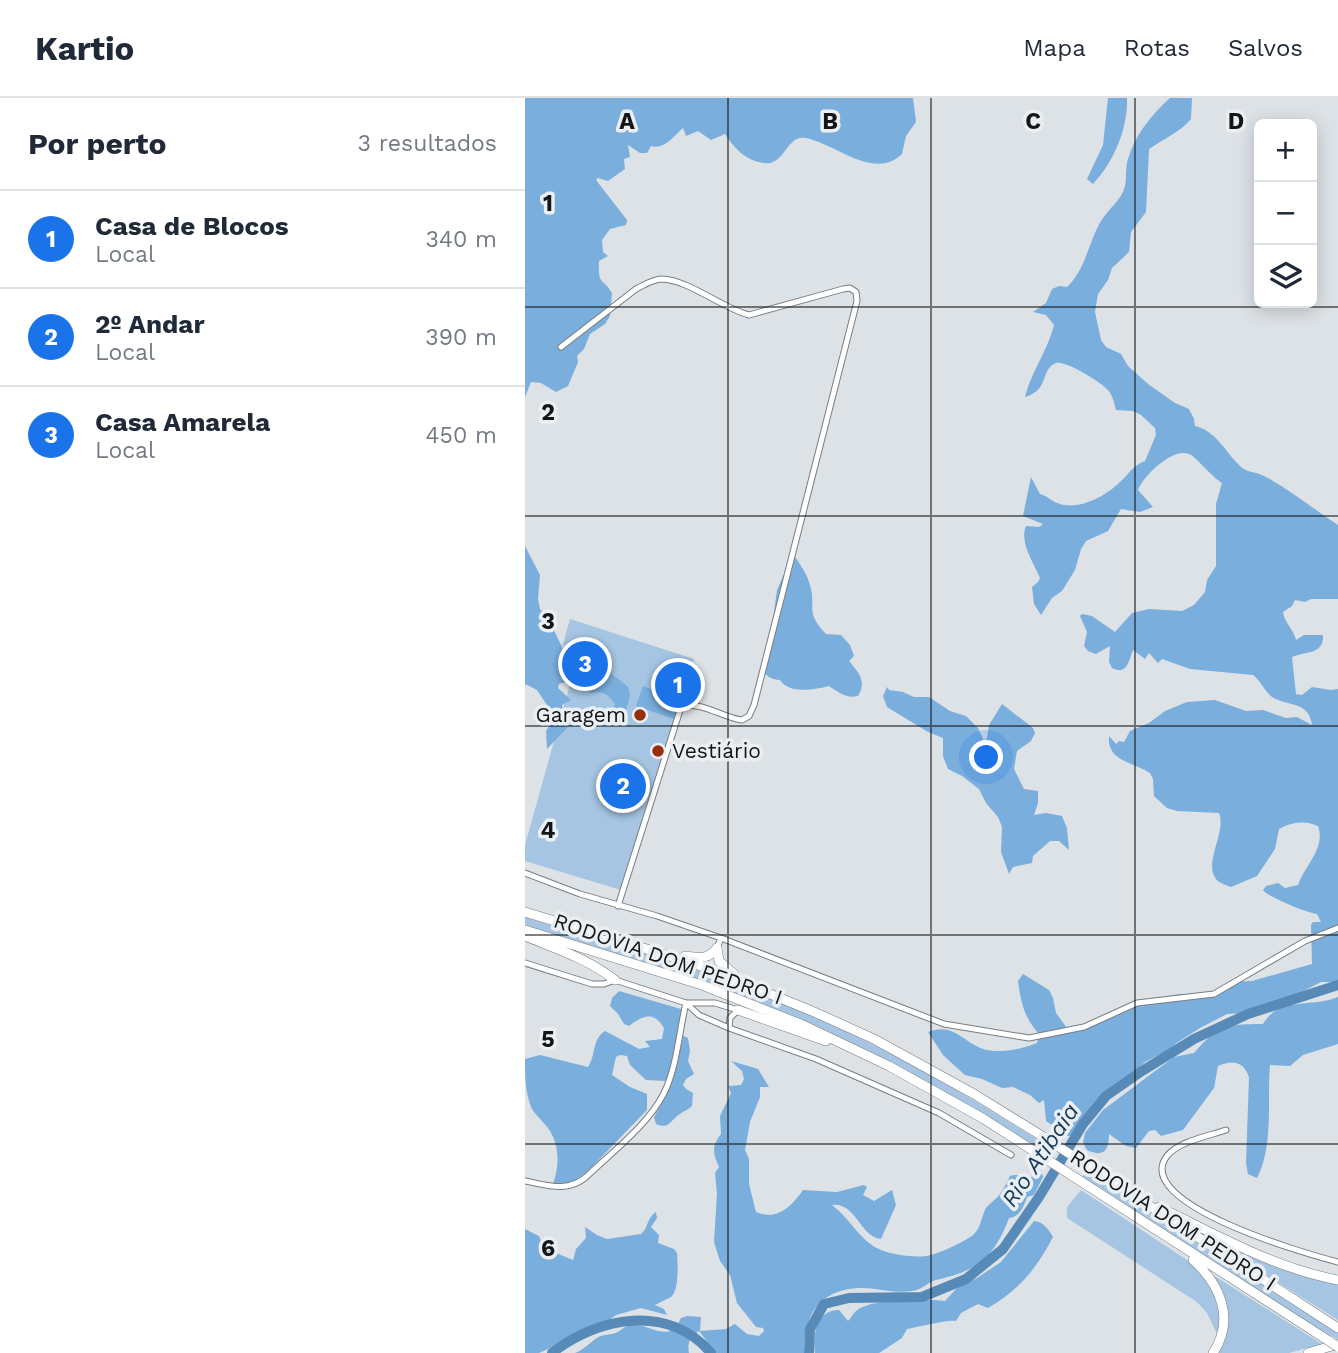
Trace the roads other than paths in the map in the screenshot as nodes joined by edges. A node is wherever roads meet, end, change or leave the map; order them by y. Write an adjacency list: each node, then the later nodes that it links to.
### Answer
1 (561, 347): 3 (street)
2 (525, 873): 3 (street)
3 (618, 906): 8 (street)
4 (525, 910): 10 (highway, RODOVIA DOM PEDRO I)
5 (1338, 928): 8 (street)
6 (525, 930): 17 (highway, RODOVIA DOM PEDRO I)
7 (525, 936): 12 (highway)
8 (721, 938): 9 (street)
9 (717, 948): 10 (highway); 13 (highway)
10 (652, 951): 13 (highway, RODOVIA DOM PEDRO I)
11 (525, 963): 12 (street)
12 (615, 980): 14 (street)
13 (751, 985): 21 (highway, RODOVIA DOM PEDRO I)
14 (686, 1003): 15 (street); 16 (street); 20 (street)
15 (738, 1010): 16 (street); 17 (highway)
16 (729, 1028): 19 (street)
17 (889, 1066): 22 (highway, RODOVIA DOM PEDRO I)
18 (1226, 1130): 23 (street)
19 (1011, 1155)
20 (525, 1181)
21 (1138, 1200): 24 (highway); 25 (highway, RODOVIA DOM PEDRO I)
22 (1186, 1251): 26 (highway, RODOVIA DOM PEDRO I, bridge); 27 (highway)
23 (1338, 1262)
24 (1338, 1280)
25 (1336, 1327)
26 (1338, 1346): 28 (highway); 29 (highway)
27 (1213, 1353)
28 (1308, 1353)
29 (1321, 1353)

